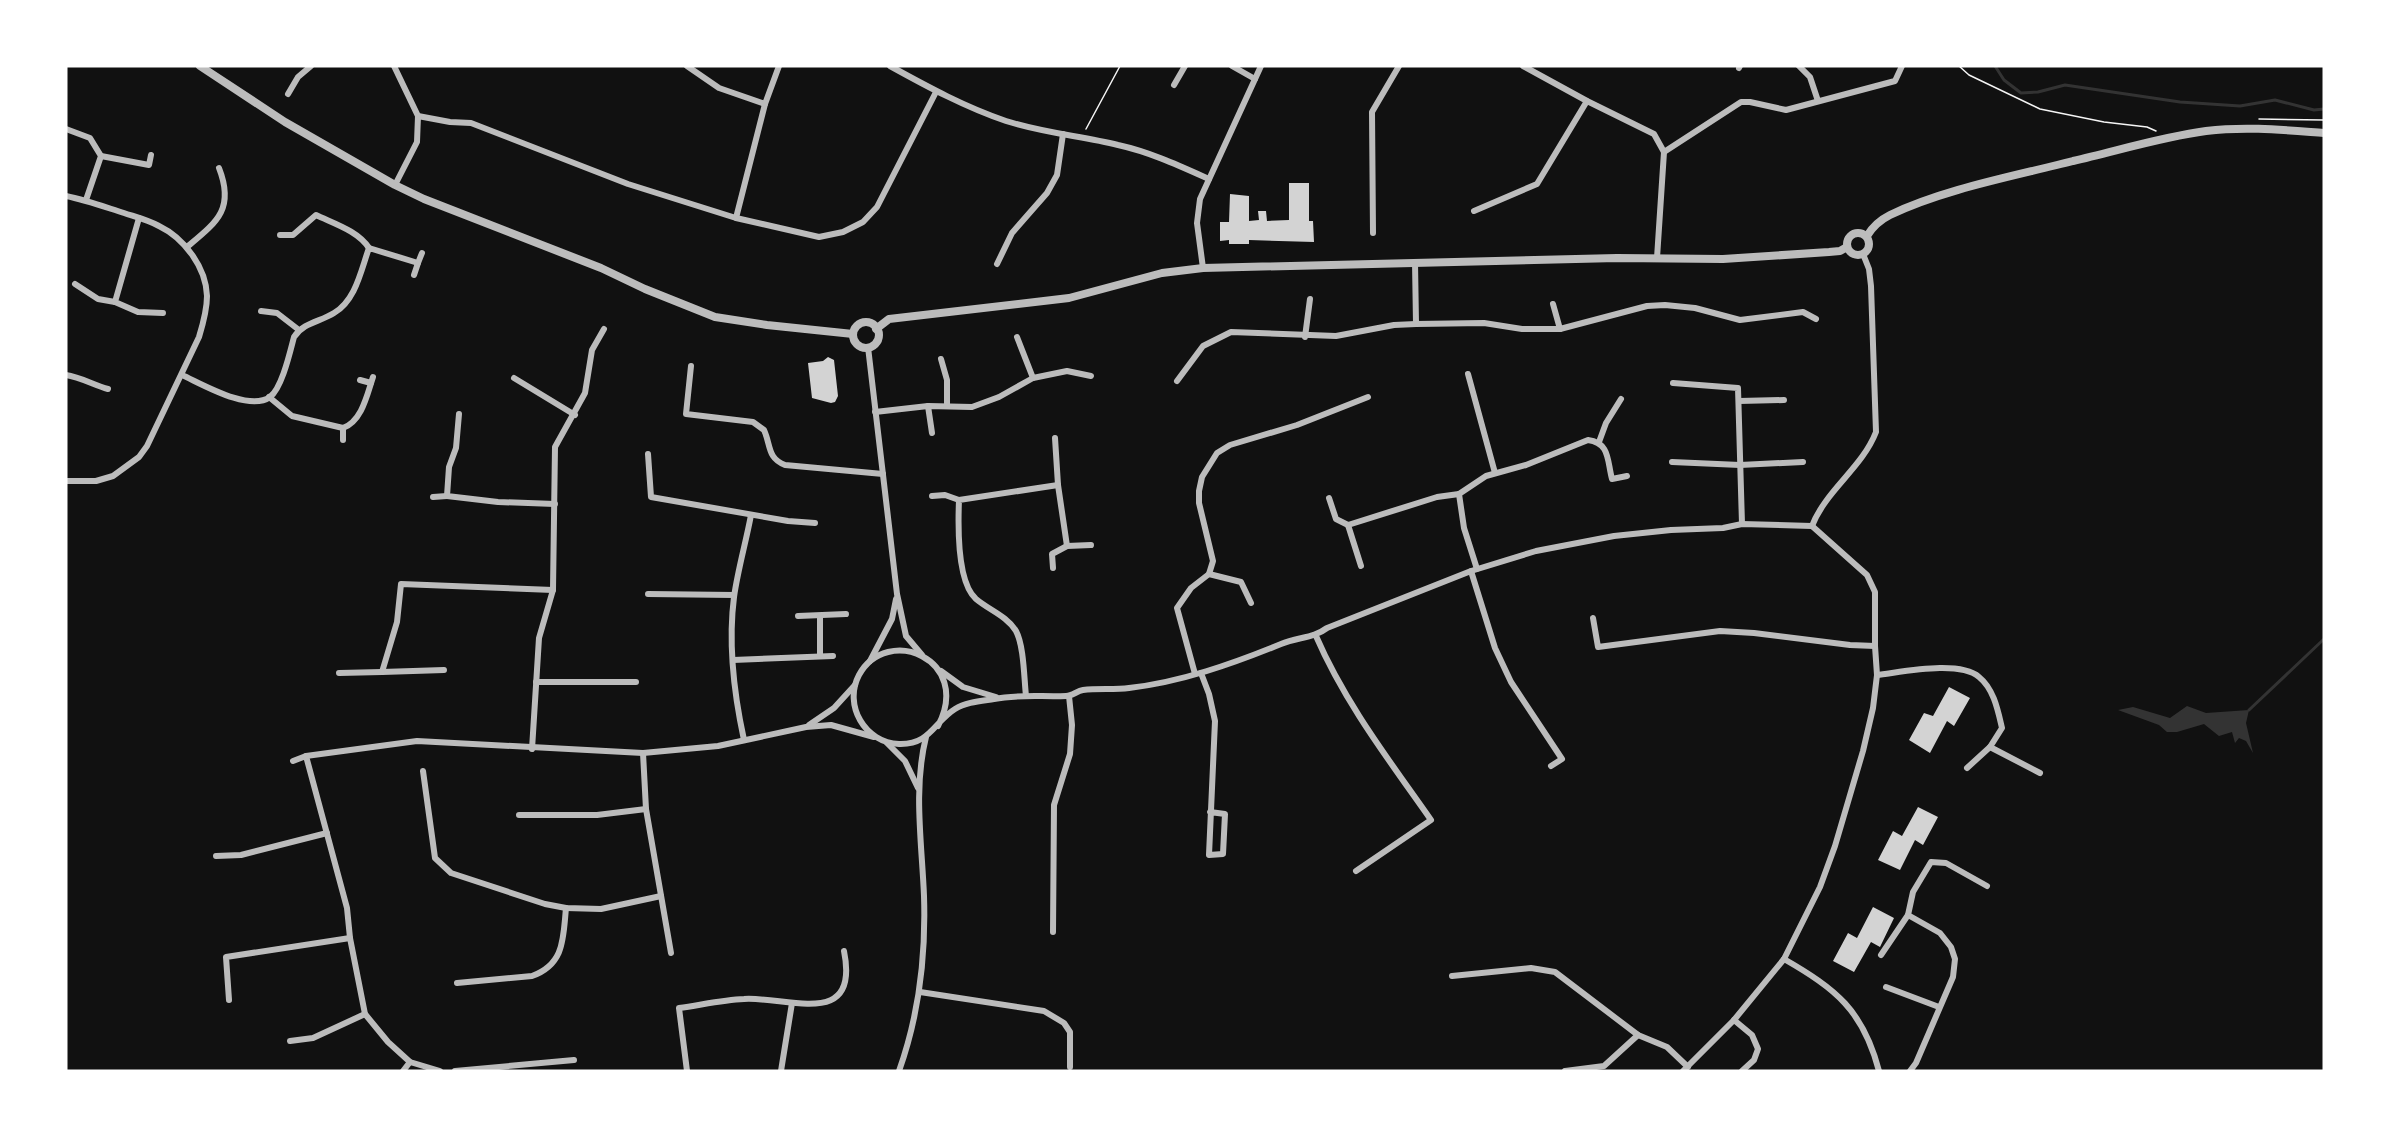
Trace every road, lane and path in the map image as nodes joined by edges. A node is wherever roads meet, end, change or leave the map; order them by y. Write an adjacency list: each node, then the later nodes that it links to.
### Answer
1 (200, 66): 34 (street)
2 (311, 66): 19 (street)
3 (394, 66): 23 (street)
4 (687, 66): 22 (street)
5 (779, 66): 22 (street)
6 (890, 66): 18 (street)
7 (1120, 66): 28 (path)
8 (1185, 66): 17 (street)
9 (1232, 66): 16 (street)
10 (1261, 66): 16 (street)
11 (1399, 66): 40 (street)
12 (1523, 66): 20 (street)
13 (1799, 66): 21 (street)
14 (1902, 66): 21 (street)
15 (1959, 66): 25 (path)
16 (1255, 79): 33 (street)
17 (1174, 85)
18 (936, 92): 27 (street); 39 (street)
19 (288, 94)
20 (1587, 101): 29 (street); 37 (street)
21 (1818, 101): 29 (street)
22 (765, 104): 39 (street)
23 (418, 116): 34 (street); 39 (street)
24 (66, 129): 31 (street)
25 (2156, 131)
26 (2324, 133): 42 (street)
27 (1063, 134): 28 (street); 51 (street)
28 (1081, 138): 33 (street)
29 (1664, 152): 48 (street)
30 (151, 155): 31 (street)
31 (101, 156): 36 (street)
32 (219, 168): 43 (street)
33 (1209, 179): 52 (street)
34 (395, 185): 66 (street)
35 (66, 196): 36 (street)
36 (86, 200): 38 (street)
37 (1474, 211)
38 (139, 218): 43 (street); 56 (street)
39 (736, 218)
40 (1373, 233)
41 (280, 235): 45 (street)
42 (1867, 236): 44 (street); 47 (street)
43 (187, 247): 74 (street)
44 (1848, 247): 47 (street); 48 (street)
45 (369, 248): 49 (street); 65 (street)
46 (422, 253): 49 (street)
47 (1863, 254): 117 (street)
48 (1657, 258): 50 (street)
49 (418, 262): 53 (street)
50 (1415, 262): 52 (street); 61 (street)
51 (997, 264)
52 (1203, 268): 62 (street)
53 (414, 275)
54 (75, 284): 56 (street)
55 (1310, 299): 68 (street)
56 (116, 302): 59 (street)
57 (1553, 304): 64 (street)
58 (261, 311): 65 (street)
59 (164, 313)
60 (1816, 319): 64 (street)
61 (1416, 324): 64 (street); 68 (street)
62 (876, 328): 66 (street); 69 (street)
63 (604, 329): 91 (street)
64 (1560, 329)
65 (299, 330): 82 (street)
66 (853, 334): 69 (street)
67 (1017, 337): 77 (street)
68 (1305, 337): 79 (street)
69 (868, 348): 89 (street)
70 (941, 359): 88 (street)
71 (691, 366): 102 (street)
72 (1468, 374): 101 (street)
73 (66, 375): 81 (street)
74 (182, 375): 82 (street); 104 (street)
75 (1091, 376): 77 (street)
76 (514, 378): 91 (street)
77 (1033, 378): 88 (street)
78 (360, 380): 92 (street)
79 (1177, 381)
80 (1673, 383): 86 (street)
81 (108, 389)
82 (269, 397): 92 (street)
83 (1368, 397): 123 (street)
84 (1621, 399): 96 (street)
85 (1784, 400): 86 (street)
86 (1739, 401): 100 (street)
87 (928, 406): 88 (street); 89 (street); 93 (street)
88 (947, 406)
89 (875, 412): 102 (street)
90 (459, 414): 107 (street)
91 (574, 414): 112 (street)
92 (343, 428): 95 (street)
93 (932, 433)
94 (1055, 438): 105 (street)
95 (343, 440)
96 (1599, 442): 101 (street); 103 (street)
97 (648, 454): 113 (street)
98 (1672, 462): 100 (street)
99 (1803, 462): 100 (street)
100 (1740, 465): 115 (street)
101 (1495, 473): 106 (street)
102 (882, 474): 126 (street)
103 (1627, 476)
104 (66, 481)
105 (1058, 485): 111 (street); 119 (street)
106 (1459, 494): 116 (street); 122 (street)
107 (447, 496): 109 (street); 112 (street)
108 (932, 496): 111 (street)
109 (433, 497)
110 (1329, 498): 116 (street)
111 (959, 500): 149 (street)
112 (555, 504): 124 (street)
113 (751, 515): 114 (street); 127 (street)
114 (815, 523)
115 (1742, 524): 117 (street); 122 (street)
116 (1348, 525): 120 (street)
117 (1812, 526): 134 (street)
118 (1091, 545): 119 (street)
119 (1067, 546): 121 (street)
120 (1361, 566)
121 (1053, 568)
122 (1474, 570): 133 (street); 163 (street)
123 (1209, 574): 128 (street); 144 (street)
124 (553, 590): 142 (street); 146 (street)
125 (648, 594): 127 (street)
126 (897, 594): 137 (street); 139 (street)
127 (734, 595): 138 (street)
128 (1251, 603)
129 (846, 614): 131 (street)
130 (798, 616): 131 (street)
131 (820, 616): 135 (street)
132 (1593, 618): 134 (street)
133 (1316, 636): 144 (street); 173 (street)
134 (1875, 646): 145 (street)
135 (820, 656): 136 (street); 138 (street)
136 (832, 656)
137 (922, 656): 139 (street); 140 (street)
138 (733, 660): 156 (street)
139 (870, 662): 148 (street)
140 (936, 667): 151 (street); 152 (street)
141 (444, 670): 142 (street)
142 (382, 672): 143 (street)
143 (339, 673)
144 (1198, 674): 150 (street); 169 (street)
145 (1877, 675): 158 (street); 183 (street)
146 (536, 682): 147 (street); 159 (street)
147 (636, 682)
148 (856, 684): 153 (street); 154 (street)
149 (1026, 696): 150 (street); 151 (street)
150 (1069, 696): 178 (street)
151 (998, 698): 152 (street)
152 (938, 726): 155 (street)
153 (806, 727): 154 (street); 156 (street)
154 (875, 737): 157 (street)
155 (926, 737): 157 (street); 167 (street)
156 (744, 741): 160 (street)
157 (886, 742): 167 (street)
158 (1990, 747): 164 (street); 166 (street)
159 (532, 749): 160 (street); 161 (street)
160 (643, 753): 168 (street)
161 (306, 756): 162 (street); 171 (street)
162 (293, 761)
163 (1551, 766)
164 (1967, 768)
165 (423, 771): 176 (street)
166 (2040, 773)
167 (919, 792): 187 (street)
168 (646, 809): 170 (street); 175 (street)
169 (1210, 812): 169 (street)
170 (519, 815)
171 (327, 832): 172 (street); 179 (street)
172 (216, 855)
173 (1356, 871)
174 (1987, 886): 177 (street)
175 (661, 896): 176 (street); 181 (street)
176 (566, 908): 185 (street)
177 (1908, 915): 182 (street); 190 (street)
178 (1053, 932)
179 (350, 938): 188 (street); 191 (street)
180 (844, 951): 189 (street)
181 (671, 954)
182 (1881, 955)
183 (1784, 958): 192 (street); 208 (street)
184 (1452, 976): 193 (street)
185 (457, 984)
186 (1886, 987): 190 (street)
187 (920, 992): 197 (street); 205 (street)
188 (229, 1000)
189 (792, 1003): 203 (street); 204 (street)
190 (1939, 1007): 209 (street)
191 (365, 1014): 194 (street); 196 (street)
192 (1734, 1020): 198 (street); 207 (street)
193 (1638, 1035): 198 (street); 206 (street)
194 (290, 1041)
195 (574, 1060): 199 (street)
196 (410, 1062): 200 (street); 201 (street)
197 (1070, 1067)
198 (1686, 1069)
199 (476, 1070): 202 (street)
200 (403, 1071)
201 (440, 1071)
202 (455, 1071)
203 (687, 1071)
204 (781, 1071)
205 (899, 1071)
206 (1565, 1071)
207 (1742, 1071)
208 (1879, 1071)
209 (1910, 1071)

